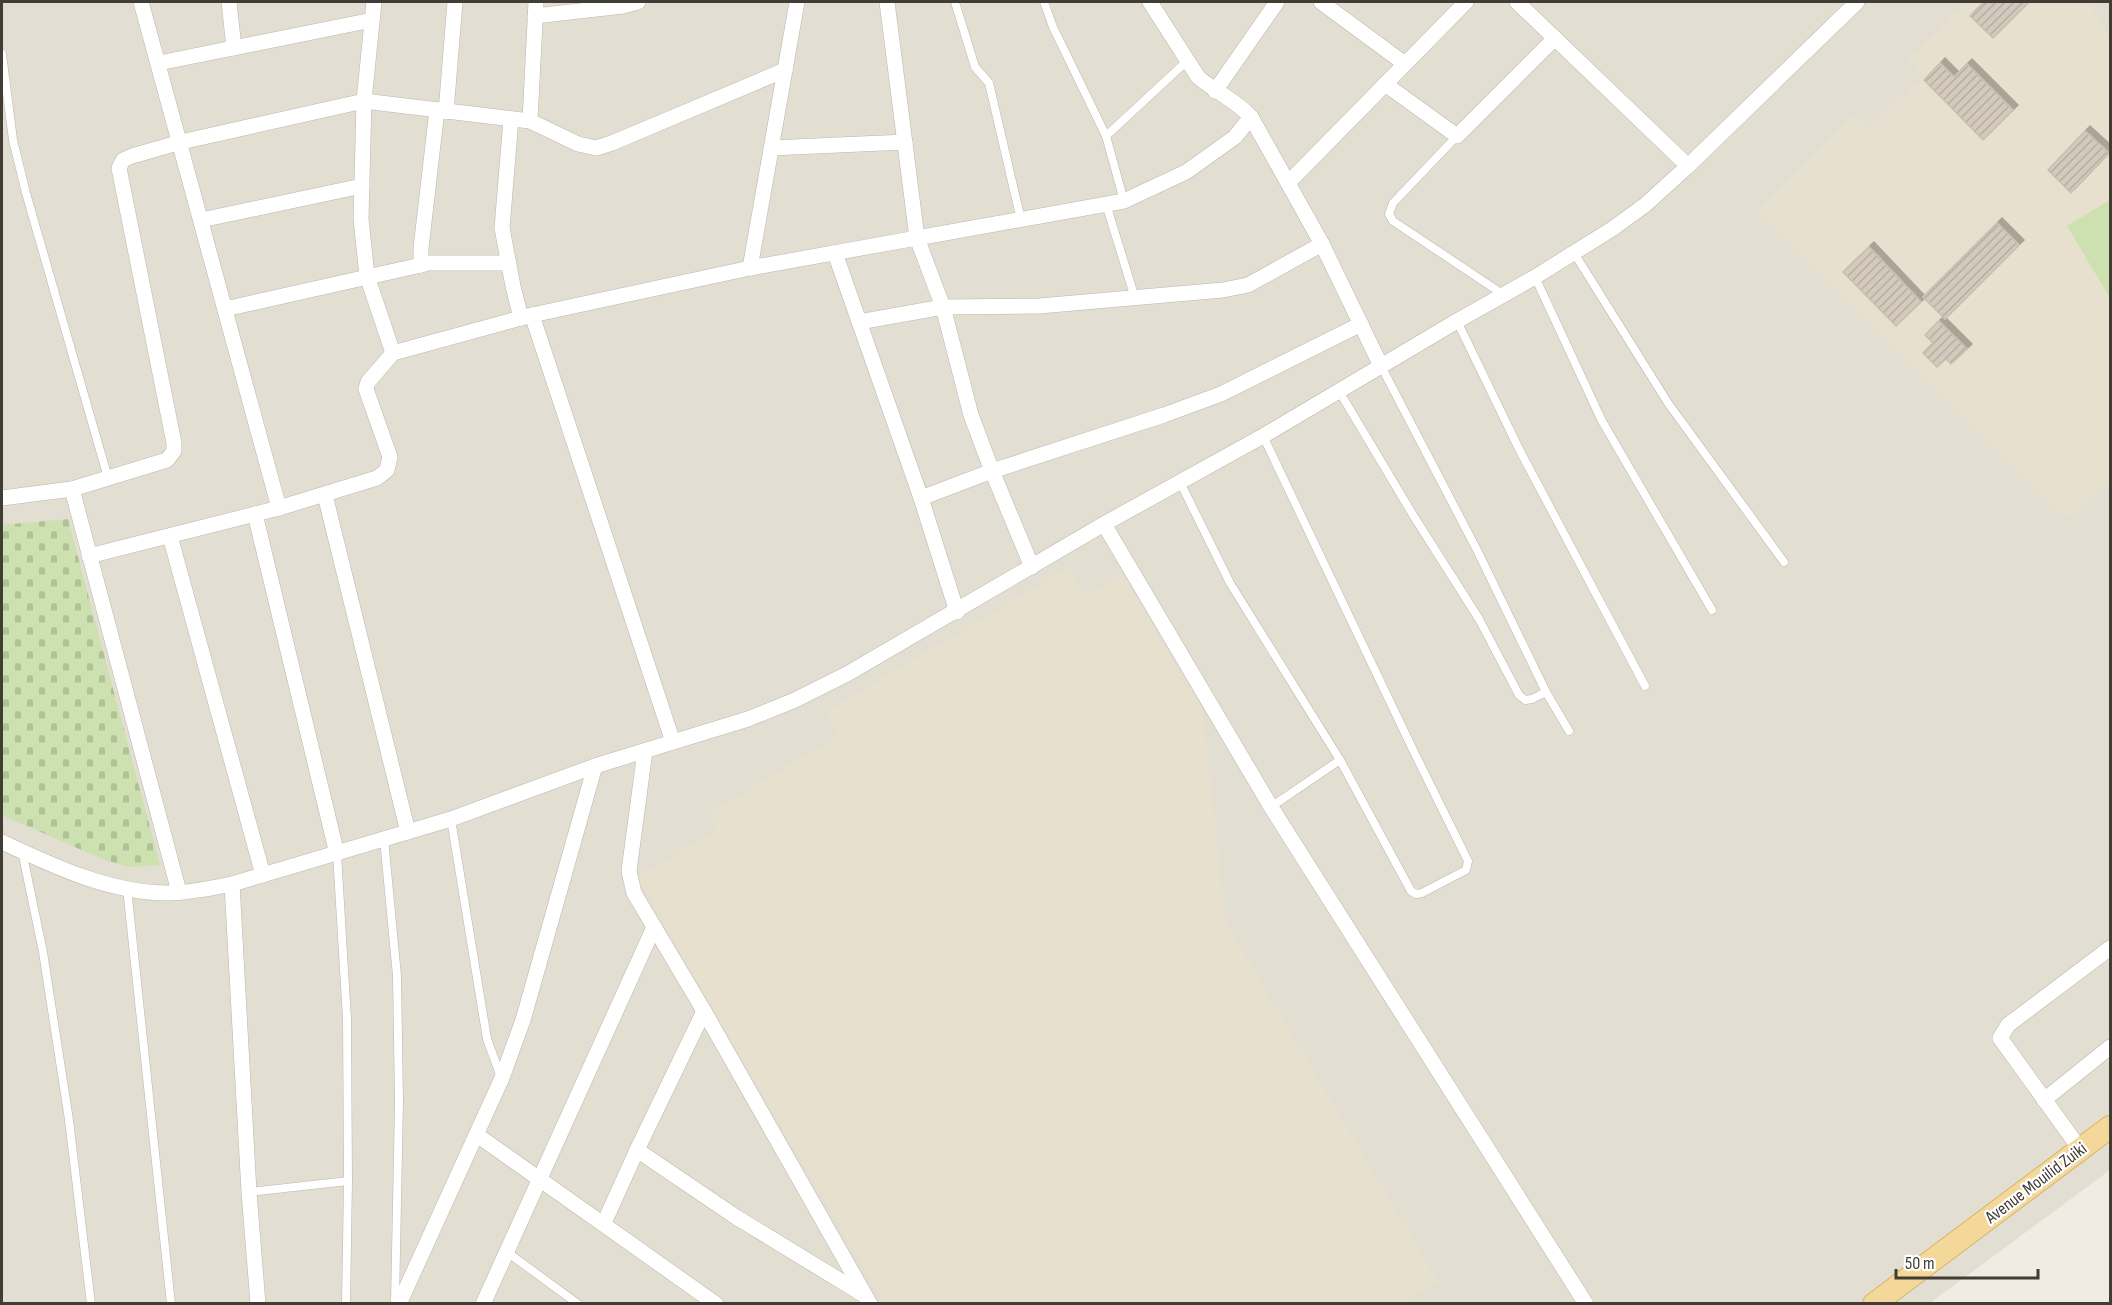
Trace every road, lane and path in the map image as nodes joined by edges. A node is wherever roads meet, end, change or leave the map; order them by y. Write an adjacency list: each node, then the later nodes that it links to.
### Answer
1 (141, 2): 22 (street)
2 (229, 2): 19 (street)
3 (374, 2): 17 (street)
4 (455, 2): 28 (street)
5 (638, 2): 16 (street)
6 (797, 2): 24 (street)
7 (888, 2): 35 (street)
8 (955, 2): 43 (lane)
9 (1044, 2): 32 (lane)
10 (1150, 2): 21 (street)
11 (1277, 2): 26 (street)
12 (1321, 2): 23 (street)
13 (1466, 2): 23 (street)
14 (1517, 2): 18 (street)
15 (1847, 5): 37 (street)
16 (535, 9): 31 (street)
17 (372, 20): 19 (street); 27 (street)
18 (1555, 39): 33 (street); 37 (street)
19 (234, 48): 22 (street)
20 (2, 54): 66 (lane)
21 (1187, 61): 26 (street); 32 (lane)
22 (159, 63): 34 (street)
23 (1405, 64): 25 (street)
24 (785, 70): 31 (street); 36 (street)
25 (1385, 84): 33 (street); 38 (street)
26 (1215, 91): 29 (street)
27 (364, 101): 28 (street); 34 (street); 39 (street)
28 (442, 111): 30 (street); 49 (street)
29 (1251, 117): 38 (street); 40 (street)
30 (511, 119): 31 (street); 48 (street)
31 (530, 120)
32 (1106, 136): 40 (lane)
33 (1457, 136): 53 (lane)
34 (181, 142): 42 (street); 66 (street)
35 (905, 142): 36 (street); 44 (street)
36 (771, 148): 50 (street)
37 (1688, 166): 47 (street)
38 (1288, 183): 45 (street)
39 (362, 186): 42 (street); 51 (street)
40 (1124, 201): 41 (street)
41 (1106, 204): 43 (street); 54 (lane)
42 (201, 220): 56 (street)
43 (1021, 220): 44 (street)
44 (917, 238): 46 (street); 55 (street)
45 (1322, 244): 54 (street); 60 (street)
46 (835, 253): 50 (street); 59 (street)
47 (1574, 253): 52 (street); 77 (lane)
48 (509, 263): 49 (street); 57 (street)
49 (421, 265): 51 (street)
50 (750, 268): 57 (street)
51 (367, 276): 56 (street); 61 (street)
52 (1535, 277): 53 (street); 79 (lane)
53 (1504, 295): 58 (street)
54 (1135, 298): 55 (street)
55 (943, 307): 59 (street); 65 (street)
56 (225, 309): 72 (street)
57 (526, 316): 61 (street); 84 (street)
58 (1457, 321): 62 (street); 81 (lane)
59 (859, 322): 71 (street)
60 (1361, 324): 62 (street); 65 (street)
61 (393, 353): 69 (street)
62 (1381, 366): 63 (street); 82 (lane)
63 (1339, 391): 64 (street); 82 (lane)
64 (1263, 436): 67 (street); 86 (lane)
65 (992, 471): 71 (street); 78 (street)
66 (108, 478): 68 (street)
67 (1180, 482): 74 (street); 86 (lane)
68 (72, 489): 70 (street); 76 (street)
69 (325, 495): 72 (street); 90 (street)
70 (2, 498)
71 (921, 498): 80 (street)
72 (279, 508): 73 (street)
73 (255, 514): 75 (street); 94 (street)
74 (1104, 524): 78 (street); 88 (street)
75 (170, 536): 76 (street); 95 (street)
76 (89, 556): 98 (street)
77 (1784, 562)
78 (1032, 567): 80 (street)
79 (1712, 610)
80 (957, 612): 84 (street)
81 (1645, 686)
82 (1546, 692): 83 (lane)
83 (1569, 731)
84 (673, 742): 85 (street)
85 (645, 751): 87 (street); 99 (street)
86 (1340, 760): 88 (lane)
87 (595, 766): 89 (street); 103 (street)
88 (1270, 807): 123 (street)
89 (451, 819): 90 (street); 103 (lane)
90 (408, 832): 91 (street)
91 (384, 839): 94 (street); 119 (lane)
92 (2, 842): 93 (street)
93 (22, 851): 97 (street); 115 (lane)
94 (337, 854): 95 (street); 110 (lane)
95 (263, 875): 96 (street)
96 (232, 884): 98 (street); 111 (street)
97 (127, 888): 98 (street); 116 (lane)
98 (179, 892)
99 (654, 927): 101 (street); 109 (street)
100 (2110, 948): 104 (street)
101 (704, 1011): 108 (street); 114 (street)
102 (2110, 1047): 104 (street)
103 (502, 1078): 106 (street)
104 (2044, 1100): 107 (street)
105 (2110, 1127): 107 (main road, Avenue Mouilid Zuiki)
106 (477, 1135): 109 (street); 119 (street)
107 (2080, 1149): 124 (main road, Avenue Mouilid Zuiki)
108 (637, 1150): 112 (street); 114 (street)
109 (540, 1180): 112 (street); 113 (street)
110 (348, 1181): 111 (lane); 118 (lane)
111 (249, 1192): 117 (street)
112 (604, 1223): 122 (street)
113 (507, 1252): 120 (street); 121 (lane)
114 (868, 1300)
115 (91, 1304)
116 (171, 1304)
117 (258, 1304)
118 (346, 1304)
119 (397, 1304)
120 (483, 1304)
121 (578, 1304)
122 (716, 1304)
123 (1586, 1304)
124 (1874, 1304)

